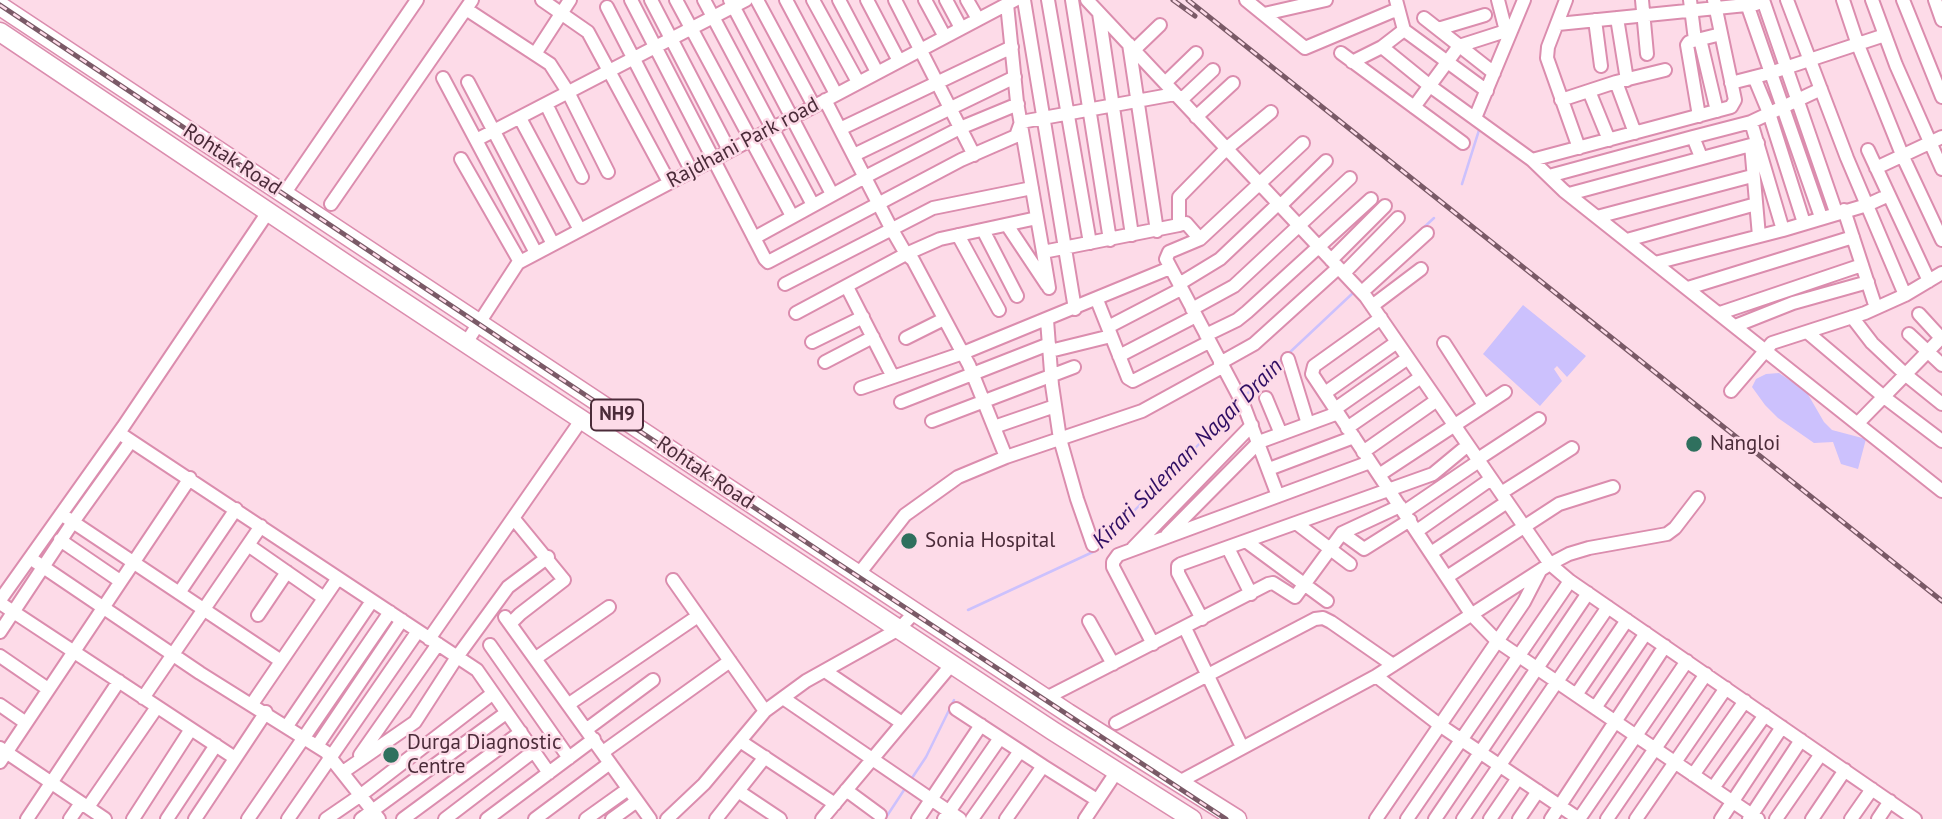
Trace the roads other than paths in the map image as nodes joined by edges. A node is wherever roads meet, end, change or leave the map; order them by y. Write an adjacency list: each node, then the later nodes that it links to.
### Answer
1 (417, 0): 168 (street)
2 (542, 0): 44 (street)
3 (570, 0): 44 (street)
4 (631, 0): 69 (street)
5 (651, 0): 65 (street)
6 (677, 0): 56 (street)
7 (704, 0): 48 (street)
8 (757, 0): 108 (street)
9 (786, 0): 108 (street)
10 (813, 0): 96 (street)
11 (839, 0): 88 (street)
12 (867, 0): 79 (street)
13 (895, 0): 73 (street)
14 (925, 0): 64 (street)
15 (946, 0): 57 (street)
16 (967, 0): 51 (street)
17 (1024, 0): 127 (street)
18 (1048, 0): 122 (street)
19 (1072, 0): 118 (street)
20 (1087, 0): 43 (street)
21 (1246, 0): 45 (street)
22 (1326, 0): 45 (street)
23 (1498, 0): 60 (street)
24 (1524, 0): 60 (street)
25 (1566, 0): 54 (street)
26 (1642, 0): 47 (street)
27 (1787, 0): 80 (street)
28 (1843, 0): 67 (street)
29 (1872, 0): 63 (street)
30 (1903, 0): 107 (street)
31 (1934, 0): 53 (street)
32 (1763, 1): 35 (street); 84 (street)
33 (736, 2): 48 (street); 125 (street)
34 (1006, 3): 51 (street, Rajdhani Park road); 70 (street)
35 (1741, 3): 36 (street); 90 (street)
36 (1715, 4): 40 (street); 62 (street)
37 (470, 5): 76 (street); 174 (street)
38 (1397, 5): 45 (street); 59 (street)
39 (0, 6): 168 (highway, Rohtak Road / NH9)
40 (1690, 6): 42 (street); 66 (street)
41 (607, 7): 78 (street)
42 (1666, 7): 47 (street)
43 (1099, 12): 71 (street); 114 (street)
44 (561, 13): 76 (street); 85 (street)
45 (1264, 14)
46 (1485, 15): 58 (street)
47 (1644, 16): 50 (street); 77 (street)
48 (712, 17): 56 (street); 131 (street)
49 (1424, 18): 58 (street)
50 (1617, 18): 52 (street); 94 (street)
51 (978, 19): 57 (street, Rajdhani Park road)
52 (1595, 20): 54 (street); 83 (street)
53 (1942, 20)
54 (1558, 24): 109 (street)
55 (1160, 25): 71 (street)
56 (691, 28): 65 (street); 137 (street)
57 (961, 28): 64 (street, Rajdhani Park road)
58 (1438, 29): 68 (street)
59 (1404, 30): 72 (street); 82 (street)
60 (1509, 30): 68 (street); 89 (street)
61 (0, 32): 181 (highway, Rohtak Road / NH9)
62 (1721, 34): 66 (street); 99 (street)
63 (1885, 35): 67 (street); 138 (street)
64 (944, 37): 73 (street, Rajdhani Park road)
65 (672, 38): 69 (street); 146 (street)
66 (1698, 39): 119 (street); 123 (street)
67 (1858, 44): 80 (street); 150 (street)
68 (1459, 46): 82 (street); 89 (street)
69 (655, 47): 78 (street); 153 (street)
70 (1012, 47): 91 (street); 100 (street)
71 (1132, 47): 97 (street); 111 (street)
72 (1382, 47): 81 (street); 101 (street)
73 (920, 49): 79 (street, Rajdhani Park road); 100 (street)
74 (1196, 53): 97 (street)
75 (1341, 53): 81 (street)
76 (535, 54): 105 (street)
77 (1647, 54)
78 (634, 58): 85 (street); 158 (street)
79 (899, 61): 88 (street, Rajdhani Park road)
80 (1810, 61): 84 (street); 102 (street)
81 (1352, 62): 117 (street)
82 (1447, 62): 101 (street); 103 (street)
83 (1601, 66)
84 (1786, 68): 90 (street); 110 (street)
85 (610, 70): 105 (street); 165 (street)
86 (1665, 70): 94 (street)
87 (1213, 71): 106 (street)
88 (877, 72): 96 (street, Rajdhani Park road)
89 (1494, 73): 103 (street)
90 (1770, 74): 93 (street); 115 (street)
91 (1015, 77): 113 (street); 116 (street)
92 (443, 78): 139 (street)
93 (1754, 78): 99 (street); 121 (street)
94 (1621, 81): 104 (street); 135 (street)
95 (468, 82): 134 (street)
96 (858, 82): 108 (street, Rajdhani Park road)
97 (1165, 83): 106 (street)
98 (1233, 83): 126 (street)
99 (1731, 83): 119 (street)
100 (938, 84): 116 (street); 133 (street)
101 (1430, 86): 117 (street); 129 (street)
102 (1821, 89): 110 (street); 178 (street)
103 (1487, 91): 129 (street)
104 (1589, 91): 109 (street); 140 (street)
105 (568, 92): 112 (street); 159 (street)
106 (1178, 97): 111 (street); 126 (street)
107 (1942, 97)
108 (825, 100): 125 (street, Rajdhani Park road); 133 (street)
109 (1561, 100): 144 (street)
110 (1797, 100): 115 (street); 180 (street)
111 (1136, 101): 114 (street); 195 (street)
112 (546, 104): 124 (street); 162 (street)
113 (1018, 104): 128 (street); 132 (street)
114 (1112, 106): 118 (street); 197 (street)
115 (1782, 106): 121 (street); 184 (street)
116 (950, 107): 132 (street); 148 (street)
117 (1414, 107): 142 (street)
118 (1091, 110): 122 (street); 203 (street)
119 (1717, 111): 123 (street)
120 (1271, 112): 145 (street)
121 (1769, 113): 130 (street); 187 (street)
122 (1068, 114): 127 (street); 206 (street)
123 (1699, 116): 135 (street)
124 (520, 117): 134 (street); 192 (street)
125 (792, 117): 131 (street, Rajdhani Park road); 169 (street)
126 (1196, 117): 145 (street)
127 (1045, 118): 128 (street); 209 (street)
128 (1021, 122): 149 (street); 167 (street)
129 (1479, 122): 154 (street)
130 (1751, 122): 136 (street); 143 (street)
131 (773, 128): 137 (street, Rajdhani Park road); 176 (street)
132 (960, 128): 149 (street); 163 (street)
133 (841, 130): 148 (street)
134 (494, 131): 139 (street); 207 (street)
135 (1635, 133): 140 (street)
136 (1693, 138): 151 (street); 160 (street)
137 (751, 139): 146 (street, Rajdhani Park road); 182 (street)
138 (1936, 139): 150 (street); 157 (street)
139 (476, 140): 210 (street)
140 (1609, 140): 144 (street)
141 (1303, 143): 166 (street)
142 (1463, 144)
143 (1754, 144): 151 (street); 161 (street); 194 (street)
144 (1579, 148): 154 (street)
145 (1226, 149): 166 (street); 189 (street)
146 (729, 150): 153 (street, Rajdhani Park road)
147 (1868, 150): 156 (street)
148 (854, 155): 163 (street)
149 (974, 155): 173 (street)
150 (1903, 157): 156 (street); 205 (street)
151 (1701, 158): 170 (street)
152 (461, 159): 213 (street)
153 (712, 159): 158 (street, Rajdhani Park road); 201 (street)
154 (1532, 160): 160 (street)
155 (1326, 161): 177 (street)
156 (1876, 169): 171 (street)
157 (1942, 169)
158 (691, 170): 165 (street, Rajdhani Park road)
159 (608, 172)
160 (1549, 176): 170 (street)
161 (1752, 176): 175 (street); 183 (street)
162 (582, 177)
163 (865, 177): 169 (street); 173 (street)
164 (1350, 178): 190 (street)
165 (669, 182): 192 (street, Rajdhani Park road)
166 (1259, 184): 177 (street); 202 (street)
167 (1032, 188): 185 (street); 191 (street)
168 (284, 194): 243 (highway, Rohtak Road / NH9)
169 (832, 194): 176 (street)
170 (1569, 194): 183 (street)
171 (1889, 195): 178 (street); 220 (street)
172 (1371, 199): 208 (street)
173 (878, 203): 191 (street); 201 (street)
174 (331, 204)
175 (1756, 204): 199 (street); 204 (street)
176 (813, 205): 182 (street)
177 (1279, 205): 190 (street); 223 (street)
178 (1867, 205): 180 (street); 227 (street)
179 (1385, 206): 216 (street)
180 (1840, 211): 184 (street); 200 (street)
181 (268, 212): 254 (highway, Rohtak Road / NH9); 293 (street)
182 (792, 216): 201 (street)
183 (1597, 217): 204 (street)
184 (1821, 217): 187 (street)
185 (1037, 218): 188 (street); 211 (street)
186 (1398, 218): 216 (street)
187 (1804, 223): 194 (street)
188 (1007, 225): 193 (street); 211 (street)
189 (1179, 225): 195 (street); 202 (street)
190 (1298, 226): 208 (street); 234 (street)
191 (891, 228): 212 (street); 222 (street)
192 (580, 230): 207 (street, Rajdhani Park road)
193 (982, 230): 198 (street); 228 (street)
194 (1783, 230): 199 (street)
195 (1157, 231): 197 (street)
196 (1427, 233): 226 (street)
197 (1132, 235): 203 (street)
198 (958, 236): 212 (street); 233 (street)
199 (1759, 236): 214 (street)
200 (1853, 237): 215 (street); 225 (street)
201 (754, 238)
202 (1200, 239): 217 (street)
203 (1110, 240): 206 (street)
204 (1627, 240): 214 (street)
205 (1942, 240)
206 (1090, 243): 209 (street)
207 (553, 244): 210 (street, Rajdhani Park road)
208 (1318, 246): 216 (street); 250 (street)
209 (1066, 248): 211 (street); 232 (street)
210 (536, 253): 213 (street, Rajdhani Park road)
211 (1043, 253)
212 (905, 254): 224 (street); 241 (street)
213 (520, 262): 243 (street, Rajdhani Park road)
214 (1656, 263): 225 (street)
215 (1862, 265): 221 (street); 236 (street)
216 (1338, 267): 226 (street); 264 (street)
217 (1170, 268): 223 (street); 229 (street)
218 (1421, 269): 230 (street)
219 (1942, 273): 220 (street)
220 (1929, 281): 227 (street)
221 (1868, 282): 231 (street); 244 (street)
222 (785, 284)
223 (1180, 286): 234 (street); 245 (street)
224 (847, 287): 235 (street); 238 (street)
225 (1688, 288): 236 (street)
226 (1362, 292): 230 (street)
227 (1905, 295): 231 (street)
228 (1017, 296)
229 (1097, 300): 232 (street); 245 (street)
230 (1373, 306): 240 (street)
231 (1876, 308): 239 (street)
232 (1075, 309): 242 (street)
233 (999, 310)
234 (1194, 312): 250 (street); 260 (street)
235 (796, 313)
236 (1720, 313): 244 (street)
237 (1919, 314): 251 (street)
238 (863, 317): 248 (street); 252 (street)
239 (1852, 317): 246 (street); 269 (street)
240 (1381, 318): 253 (street); 275 (street)
241 (944, 319): 249 (street); 258 (street)
242 (1047, 320): 256 (street); 258 (street)
243 (479, 323): 254 (street, Rajdhani Park road); 340 (highway, Rohtak Road / NH9)
244 (1735, 326): 257 (street)
245 (1110, 332): 256 (street); 260 (street)
246 (1807, 332): 257 (street); 277 (street)
247 (1909, 334): 259 (street)
248 (873, 337): 263 (street); 270 (street)
249 (906, 338)
250 (1208, 338): 260 (street); 264 (street)
251 (1942, 338): 259 (street)
252 (812, 342)
253 (1397, 342): 261 (street); 275 (street)
254 (466, 343): 285 (highway, Rohtak Road / NH9)
255 (1444, 343): 282 (street)
256 (1049, 348): 267 (street); 268 (street)
257 (1767, 350): 273 (street); 288 (street)
258 (962, 353): 267 (street); 270 (street)
259 (1927, 353): 265 (street); 269 (street)
260 (1119, 356)
261 (1408, 358): 271 (street); 284 (street)
262 (1288, 359): 289 (street)
263 (825, 362)
264 (1221, 365): 291 (street); 296 (street)
265 (1942, 365)
266 (1074, 367): 268 (street)
267 (973, 374): 279 (street); 280 (street)
268 (1052, 375): 279 (street); 283 (street)
269 (1906, 376): 277 (street); 281 (street)
270 (893, 377): 272 (street)
271 (1421, 377): 278 (street); 294 (street)
272 (860, 388)
273 (1731, 391)
274 (1505, 392): 282 (street)
275 (1325, 393): 284 (street)
276 (1266, 397): 295 (street)
277 (1884, 397): 288 (street); 298 (street)
278 (1437, 400): 290 (street); 303 (street)
279 (984, 401): 287 (street); 292 (street)
280 (901, 402)
281 (1942, 404)
282 (1484, 405): 290 (street)
283 (1055, 406): 292 (street); 296 (street)
284 (1337, 411): 289 (street); 294 (street)
285 (582, 419): 318 (street); 369 (highway, Rohtak Road / NH9)
286 (1539, 419): 304 (street)
287 (932, 421)
288 (1858, 423): 311 (street)
289 (1308, 424): 295 (street)
290 (1454, 424): 300 (street); 306 (street)
291 (1252, 425): 299 (street); 331 (street)
292 (994, 428): 302 (street)
293 (119, 433): 297 (street); 316 (street)
294 (1350, 433): 303 (street); 305 (street)
295 (1281, 434): 299 (street)
296 (1060, 439): 302 (street); 328 (street)
297 (131, 441): 307 (street); 319 (street)
298 (1942, 441)
299 (1259, 442): 305 (street); 324 (street)
300 (1468, 445): 304 (street); 310 (street)
301 (1572, 448): 313 (street)
302 (1006, 457): 340 (street)
303 (1367, 457): 306 (street); 312 (street)
304 (1479, 460): 308 (street); 317 (street)
305 (1269, 469): 312 (street)
306 (1379, 475): 310 (street)
307 (190, 478): 315 (street); 335 (street)
308 (1491, 478): 313 (street); 317 (street)
309 (1613, 487): 322 (street)
310 (1389, 490): 317 (street); 320 (street)
311 (1942, 491)
312 (1278, 496): 324 (street)
313 (1504, 498): 322 (street); 332 (street)
314 (1698, 498): 338 (street)
315 (236, 509): 321 (street); 347 (street)
316 (61, 514): 319 (street); 334 (street)
317 (1408, 517): 323 (street); 323 (street); 332 (street)
318 (514, 519): 333 (street); 372 (street)
319 (73, 522): 325 (street); 335 (street)
320 (1296, 523): 326 (street); 330 (street)
321 (261, 526): 327 (street); 342 (street)
322 (1523, 526): 338 (street); 341 (street)
323 (1342, 533): 330 (street)
324 (1164, 538): 331 (street)
325 (60, 540): 337 (street); 345 (street)
326 (1247, 542): 329 (street); 346 (street)
327 (248, 545): 339 (street); 357 (street)
328 (1093, 545)
329 (1228, 548): 349 (street); 364 (street)
330 (1329, 550): 336 (street); 346 (street)
331 (1129, 551): 374 (street)
332 (1431, 553): 341 (street)
333 (548, 557): 381 (street); 382 (street)
334 (30, 558): 337 (street); 351 (street)
335 (133, 562): 345 (street); 347 (street)
336 (1350, 564)
337 (43, 566): 354 (street); 358 (street)
338 (1545, 568): 344 (street); 361 (street); 373 (street)
339 (287, 572): 350 (street); 362 (street)
340 (859, 575): 360 (highway, Rohtak Road / NH9)
341 (1447, 577): 361 (street)
342 (338, 578): 350 (street); 352 (street)
343 (673, 580): 363 (street)
344 (1570, 581): 348 (street); 379 (street)
345 (120, 582): 354 (street)
346 (1305, 584): 349 (street); 353 (street)
347 (179, 593): 357 (street)
348 (1588, 593): 356 (street); 389 (street)
349 (1251, 594): 364 (street)
350 (324, 598): 383 (street)
351 (0, 601): 358 (street)
352 (372, 601): 359 (street); 420 (street)
353 (1327, 601)
354 (104, 607): 377 (street); 378 (street)
355 (609, 607): 382 (street)
356 (1608, 607): 366 (street); 396 (street)
357 (204, 610): 378 (street); 383 (street)
358 (13, 612): 370 (street); 377 (street)
359 (390, 612): 365 (street); 427 (street)
360 (915, 612): 369 (street); 403 (highway, Rohtak Road / NH9)
361 (1472, 614): 373 (street); 388 (street)
362 (258, 615)
363 (698, 616): 384 (street); 406 (street)
364 (1202, 619): 368 (street)
365 (402, 620): 372 (street); 433 (street)
366 (1627, 620): 371 (street); 400 (street)
367 (1089, 621): 387 (street)
368 (1185, 628): 374 (street); 392 (street)
369 (899, 629): 386 (highway, Rohtak Road / NH9); 390 (street)
370 (0, 632)
371 (1646, 633): 376 (street); 409 (street)
372 (429, 638): 381 (street); 441 (street); 450 (street)
373 (1497, 641): 379 (street); 421 (street)
374 (1153, 644): 387 (street)
375 (490, 645): 444 (street)
376 (1665, 646): 385 (street); 415 (street)
377 (74, 652): 395 (street); 398 (street)
378 (173, 654): 401 (street); 405 (street)
379 (1517, 655): 389 (street); 429 (street)
380 (0, 656): 398 (street)
381 (457, 657): 399 (street); 450 (street)
382 (536, 659): 406 (street)
383 (281, 661): 405 (street)
384 (730, 661): 411 (street); 445 (street)
385 (1686, 661): 391 (street); 426 (street)
386 (952, 664): 417 (street); 452 (highway, Rohtak Road / NH9)
387 (1113, 664): 403 (street)
388 (1392, 665): 392 (street); 393 (street)
389 (1538, 669): 396 (street); 438 (street)
390 (825, 671): 402 (street); 417 (street)
391 (1706, 674): 397 (street); 435 (street)
392 (1208, 675): 418 (street); 434 (street)
393 (1376, 676): 421 (street); 434 (street)
394 (653, 680): 425 (street)
395 (118, 681): 401 (street); 457 (street)
396 (1556, 681): 400 (street); 449 (street)
397 (1726, 688): 404 (street); 447 (street)
398 (48, 689): 416 (street)
399 (492, 694): 413 (street); 465 (street)
400 (1576, 695): 409 (street)
401 (143, 698): 408 (street)
402 (783, 698): 411 (street); 446 (street)
403 (1046, 698): 455 (highway, Rohtak Road / NH9)
404 (1745, 701): 414 (street); 454 (street)
405 (252, 704): 412 (street)
406 (569, 704): 425 (street)
407 (0, 705): 416 (street)
408 (157, 707): 423 (street); 474 (street)
409 (1595, 708): 415 (street)
410 (956, 709): 419 (street)
411 (765, 711): 431 (street)
412 (266, 712): 420 (street); 443 (street)
413 (506, 713): 424 (street); 475 (street)
414 (1765, 715): 422 (street); 458 (street)
415 (1616, 722): 426 (street); 473 (street)
416 (26, 723): 439 (street)
417 (902, 723): 446 (street)
418 (1116, 723)
419 (981, 725): 428 (street); 466 (street)
420 (287, 726): 427 (street)
421 (1441, 726): 429 (street); 472 (street)
422 (1782, 727): 430 (street); 470 (street)
423 (191, 729): 432 (street); 483 (street)
424 (521, 732): 436 (street); 490 (street)
425 (591, 734): 444 (street); 445 (street)
426 (1636, 736): 435 (street); 513 (street)
427 (305, 738): 433 (street); 486 (street)
428 (1000, 738): 437 (street); 477 (street)
429 (1461, 740): 438 (street); 507 (street)
430 (1801, 740): 440 (street); 479 (street)
431 (740, 741): 442 (street); 497 (street)
432 (216, 745): 443 (street); 484 (street)
433 (317, 746): 441 (street)
434 (1242, 747): 455 (street)
435 (1656, 749): 447 (street); 514 (street)
436 (534, 751): 453 (street); 491 (street)
437 (1020, 751): 448 (street); 501 (street)
438 (1480, 753): 449 (street); 508 (street)
439 (2, 754): 457 (street)
440 (1821, 754): 451 (street); 517 (street)
441 (330, 757): 450 (street); 487 (street)
442 (765, 757): 462 (street); 471 (street)
443 (235, 758): 485 (street)
444 (569, 758): 453 (street)
445 (607, 758): 459 (street); 493 (street)
446 (872, 759): 461 (street); 466 (street)
447 (1676, 763): 454 (street); 515 (street)
448 (1043, 766): 467 (street); 502 (street)
449 (1499, 766): 456 (street); 509 (street)
450 (348, 768): 465 (street)
451 (1845, 770): 460 (street); 518 (street)
452 (1117, 771): 464 (highway, Rohtak Road / NH9); 467 (street)
453 (549, 773): 492 (street)
454 (1693, 775): 458 (street)
455 (1172, 778): 464 (highway); 505 (highway, Rohtak Road / NH9)
456 (1518, 778): 463 (street); 510 (street)
457 (51, 782): 474 (street); 481 (street)
458 (1713, 788): 470 (street)
459 (628, 789): 468 (street); 494 (street)
460 (1872, 789): 469 (street); 519 (street)
461 (846, 790): 471 (street); 476 (street)
462 (738, 791): 478 (street); 498 (street)
463 (1538, 792): 473 (street); 511 (street)
464 (1153, 794): 504 (highway, Rohtak Road / NH9)
465 (361, 795): 475 (street); 488 (street)
466 (931, 800): 477 (street); 500 (street)
467 (1097, 800): 503 (street)
468 (636, 801): 495 (street); 496 (street)
469 (1890, 801): 480 (street); 520 (street)
470 (1733, 802): 479 (street); 516 (street)
471 (835, 804): 499 (street)
472 (1387, 804): 506 (street); 507 (street)
473 (1560, 806): 512 (street); 513 (street)
474 (94, 812): 482 (street)
475 (375, 815): 489 (street)
476 (880, 815)
477 (951, 816)
478 (721, 818)
479 (1753, 818)
480 (1911, 818)
481 (27, 819)
482 (70, 819)
483 (133, 819)
484 (167, 819)
485 (195, 819)
486 (248, 819)
487 (288, 819)
488 (326, 819)
489 (361, 819)
490 (403, 819)
491 (445, 819)
492 (487, 819)
493 (535, 819)
494 (586, 819)
495 (612, 819)
496 (650, 819)
497 (667, 819)
498 (780, 819)
499 (822, 819)
500 (918, 819)
501 (972, 819)
502 (1006, 819)
503 (1085, 819)
504 (1192, 819)
505 (1237, 819)
506 (1377, 819)
507 (1408, 819)
508 (1435, 819)
509 (1463, 819)
510 (1490, 819)
511 (1519, 819)
512 (1551, 819)
513 (1579, 819)
514 (1607, 819)
515 (1636, 819)
516 (1721, 819)
517 (1776, 819)
518 (1812, 819)
519 (1851, 819)
520 (1878, 819)

